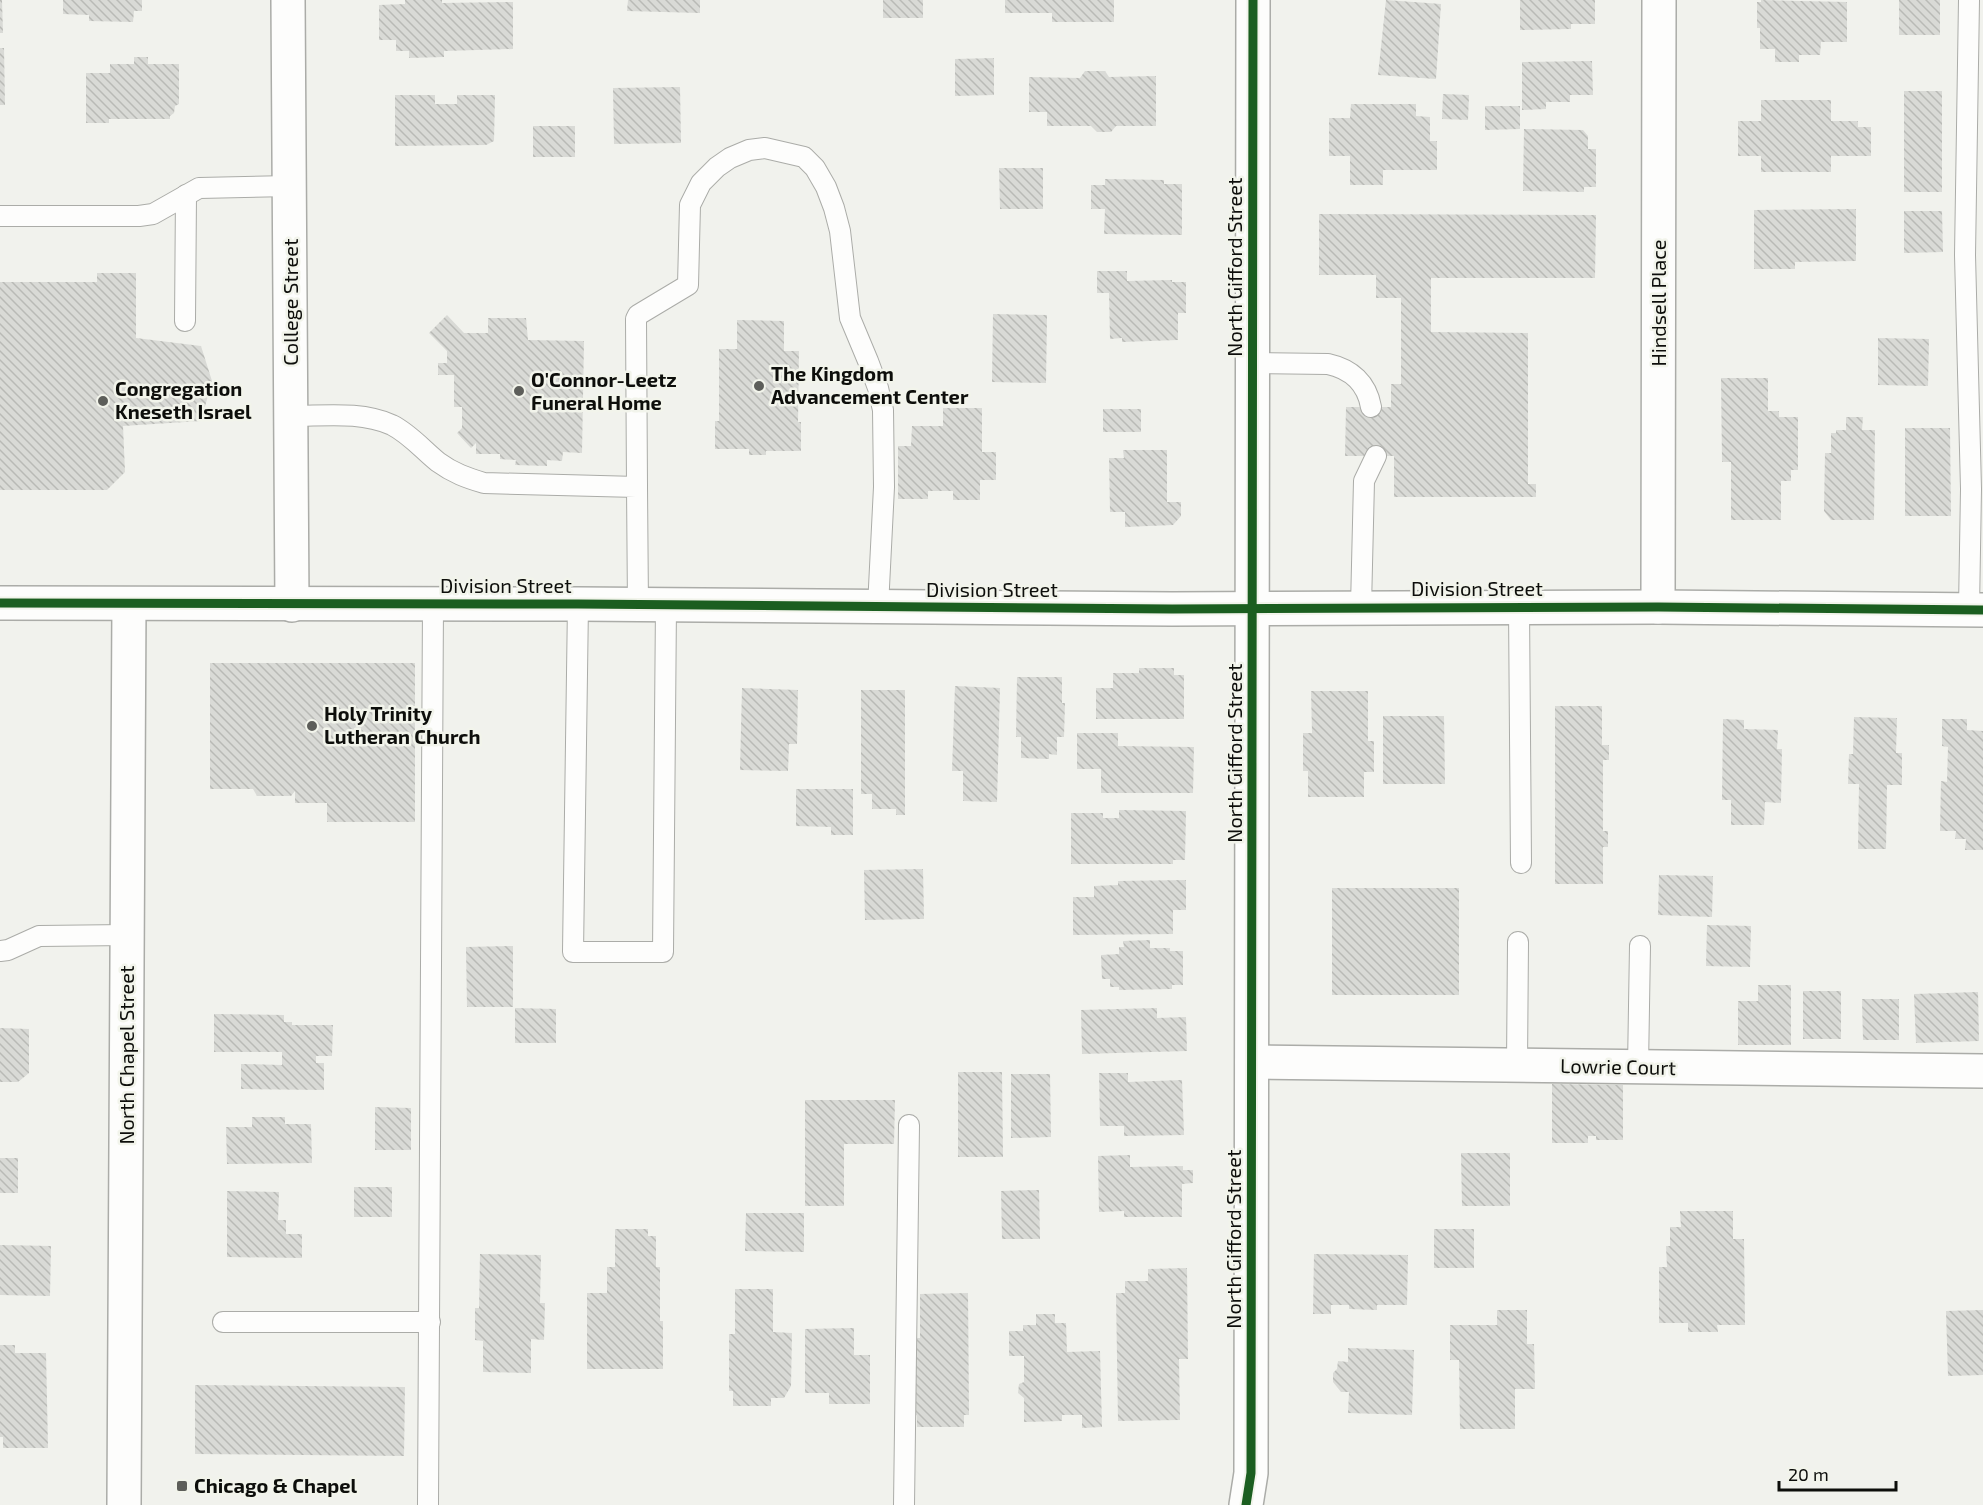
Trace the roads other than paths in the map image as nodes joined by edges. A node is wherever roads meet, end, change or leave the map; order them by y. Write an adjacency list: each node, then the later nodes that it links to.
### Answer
1 (288, 0): 5 (street, College Street)
2 (1253, 0): 9 (street, North Gifford Street)
3 (1659, 0): 23 (street, Hindsell Place)
4 (1969, 0): 25 (lane)
5 (290, 186): 6 (lane); 11 (street, College Street)
6 (186, 195): 7 (lane); 8 (lane)
7 (0, 216)
8 (185, 321)
9 (1253, 363): 10 (lane); 24 (street, North Gifford Street)
10 (1371, 407)
11 (292, 416): 13 (lane); 18 (street, College Street)
12 (1376, 456): 21 (lane)
13 (637, 487): 19 (lane); 20 (lane)
14 (0, 603): 15 (street, Division Street)
15 (129, 604): 18 (street, Division Street); 27 (street, North Chapel Street)
16 (433, 604): 17 (street, Division Street); 18 (street, Division Street); 37 (lane)
17 (578, 604): 19 (street, Division Street); 19 (lane)
18 (292, 605)
19 (652, 605): 20 (street, Division Street)
20 (878, 607): 24 (street, Division Street)
21 (1361, 607): 22 (street, Division Street); 24 (street, Division Street)
22 (1519, 607): 23 (street, Division Street); 26 (lane)
23 (1658, 607): 25 (street, Division Street)
24 (1252, 608): 31 (street, North Gifford Street)
25 (1976, 610)
26 (1521, 863)
27 (127, 935): 30 (lane); 38 (street, North Chapel Street)
28 (1518, 942): 32 (lane)
29 (1640, 946): 33 (lane)
30 (0, 951)
31 (1252, 1062): 32 (street, Lowrie Court); 41 (street, North Gifford Street)
32 (1517, 1065): 33 (street, Lowrie Court)
33 (1638, 1067): 34 (street, Lowrie Court)
34 (1983, 1071)
35 (909, 1125): 40 (lane)
36 (223, 1322): 37 (lane)
37 (430, 1322): 39 (lane)
38 (124, 1505)
39 (428, 1505)
40 (904, 1505)
41 (1246, 1505)

